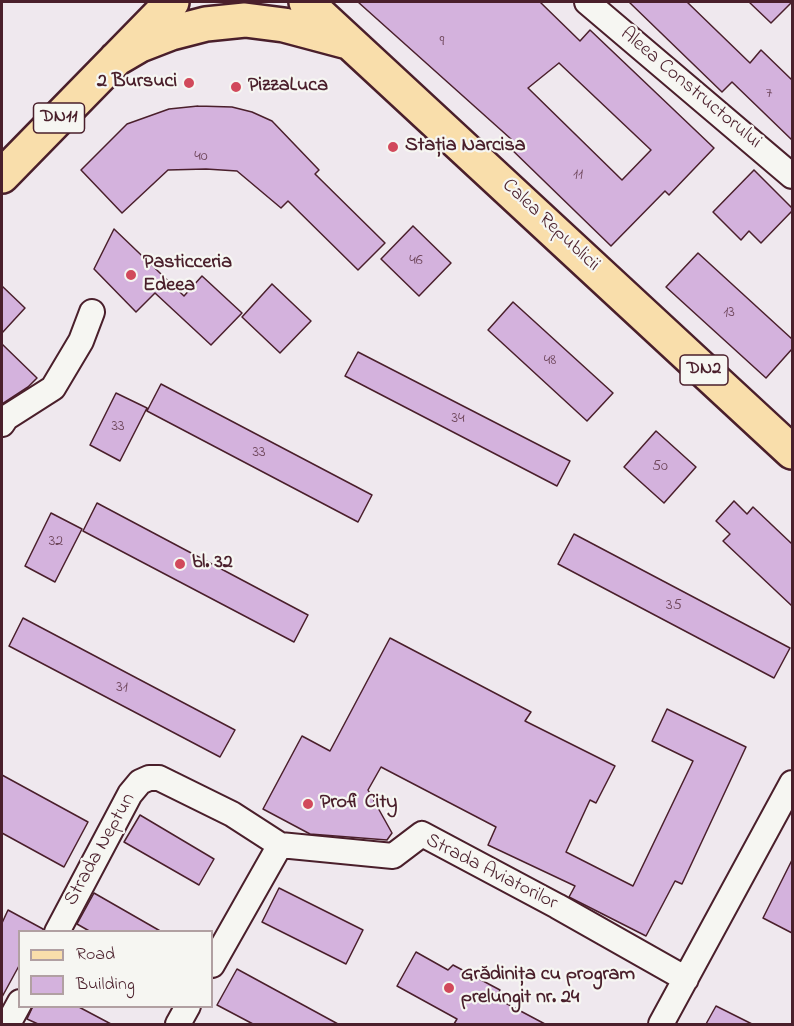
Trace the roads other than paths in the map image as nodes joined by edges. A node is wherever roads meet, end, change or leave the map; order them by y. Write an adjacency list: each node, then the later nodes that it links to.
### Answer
1 (142, 2): 6 (main road, DN11)
2 (172, 2): 6 (main road, DN11)
3 (587, 2): 8 (street, Aleea Constructorului)
4 (316, 8): 5 (main road, Calea Republicii / DN2)
5 (351, 43): 6 (main road, DN11); 11 (main road, Calea Republicii / DN2)
6 (116, 59): 7 (main road, DN11)
7 (2, 176)
8 (792, 176)
9 (92, 312): 10 (street)
10 (2, 424)
11 (792, 452)
12 (792, 783): 16 (street)
13 (280, 846): 14 (street, Strada Neptun); 15 (street); 16 (street, Strada Aviatorilor)
14 (58, 930)
15 (213, 963)
16 (686, 979): 21 (street)
17 (18, 1006): 19 (street)
18 (187, 1008): 20 (street)
19 (8, 1024)
20 (178, 1024)
21 (661, 1024)

